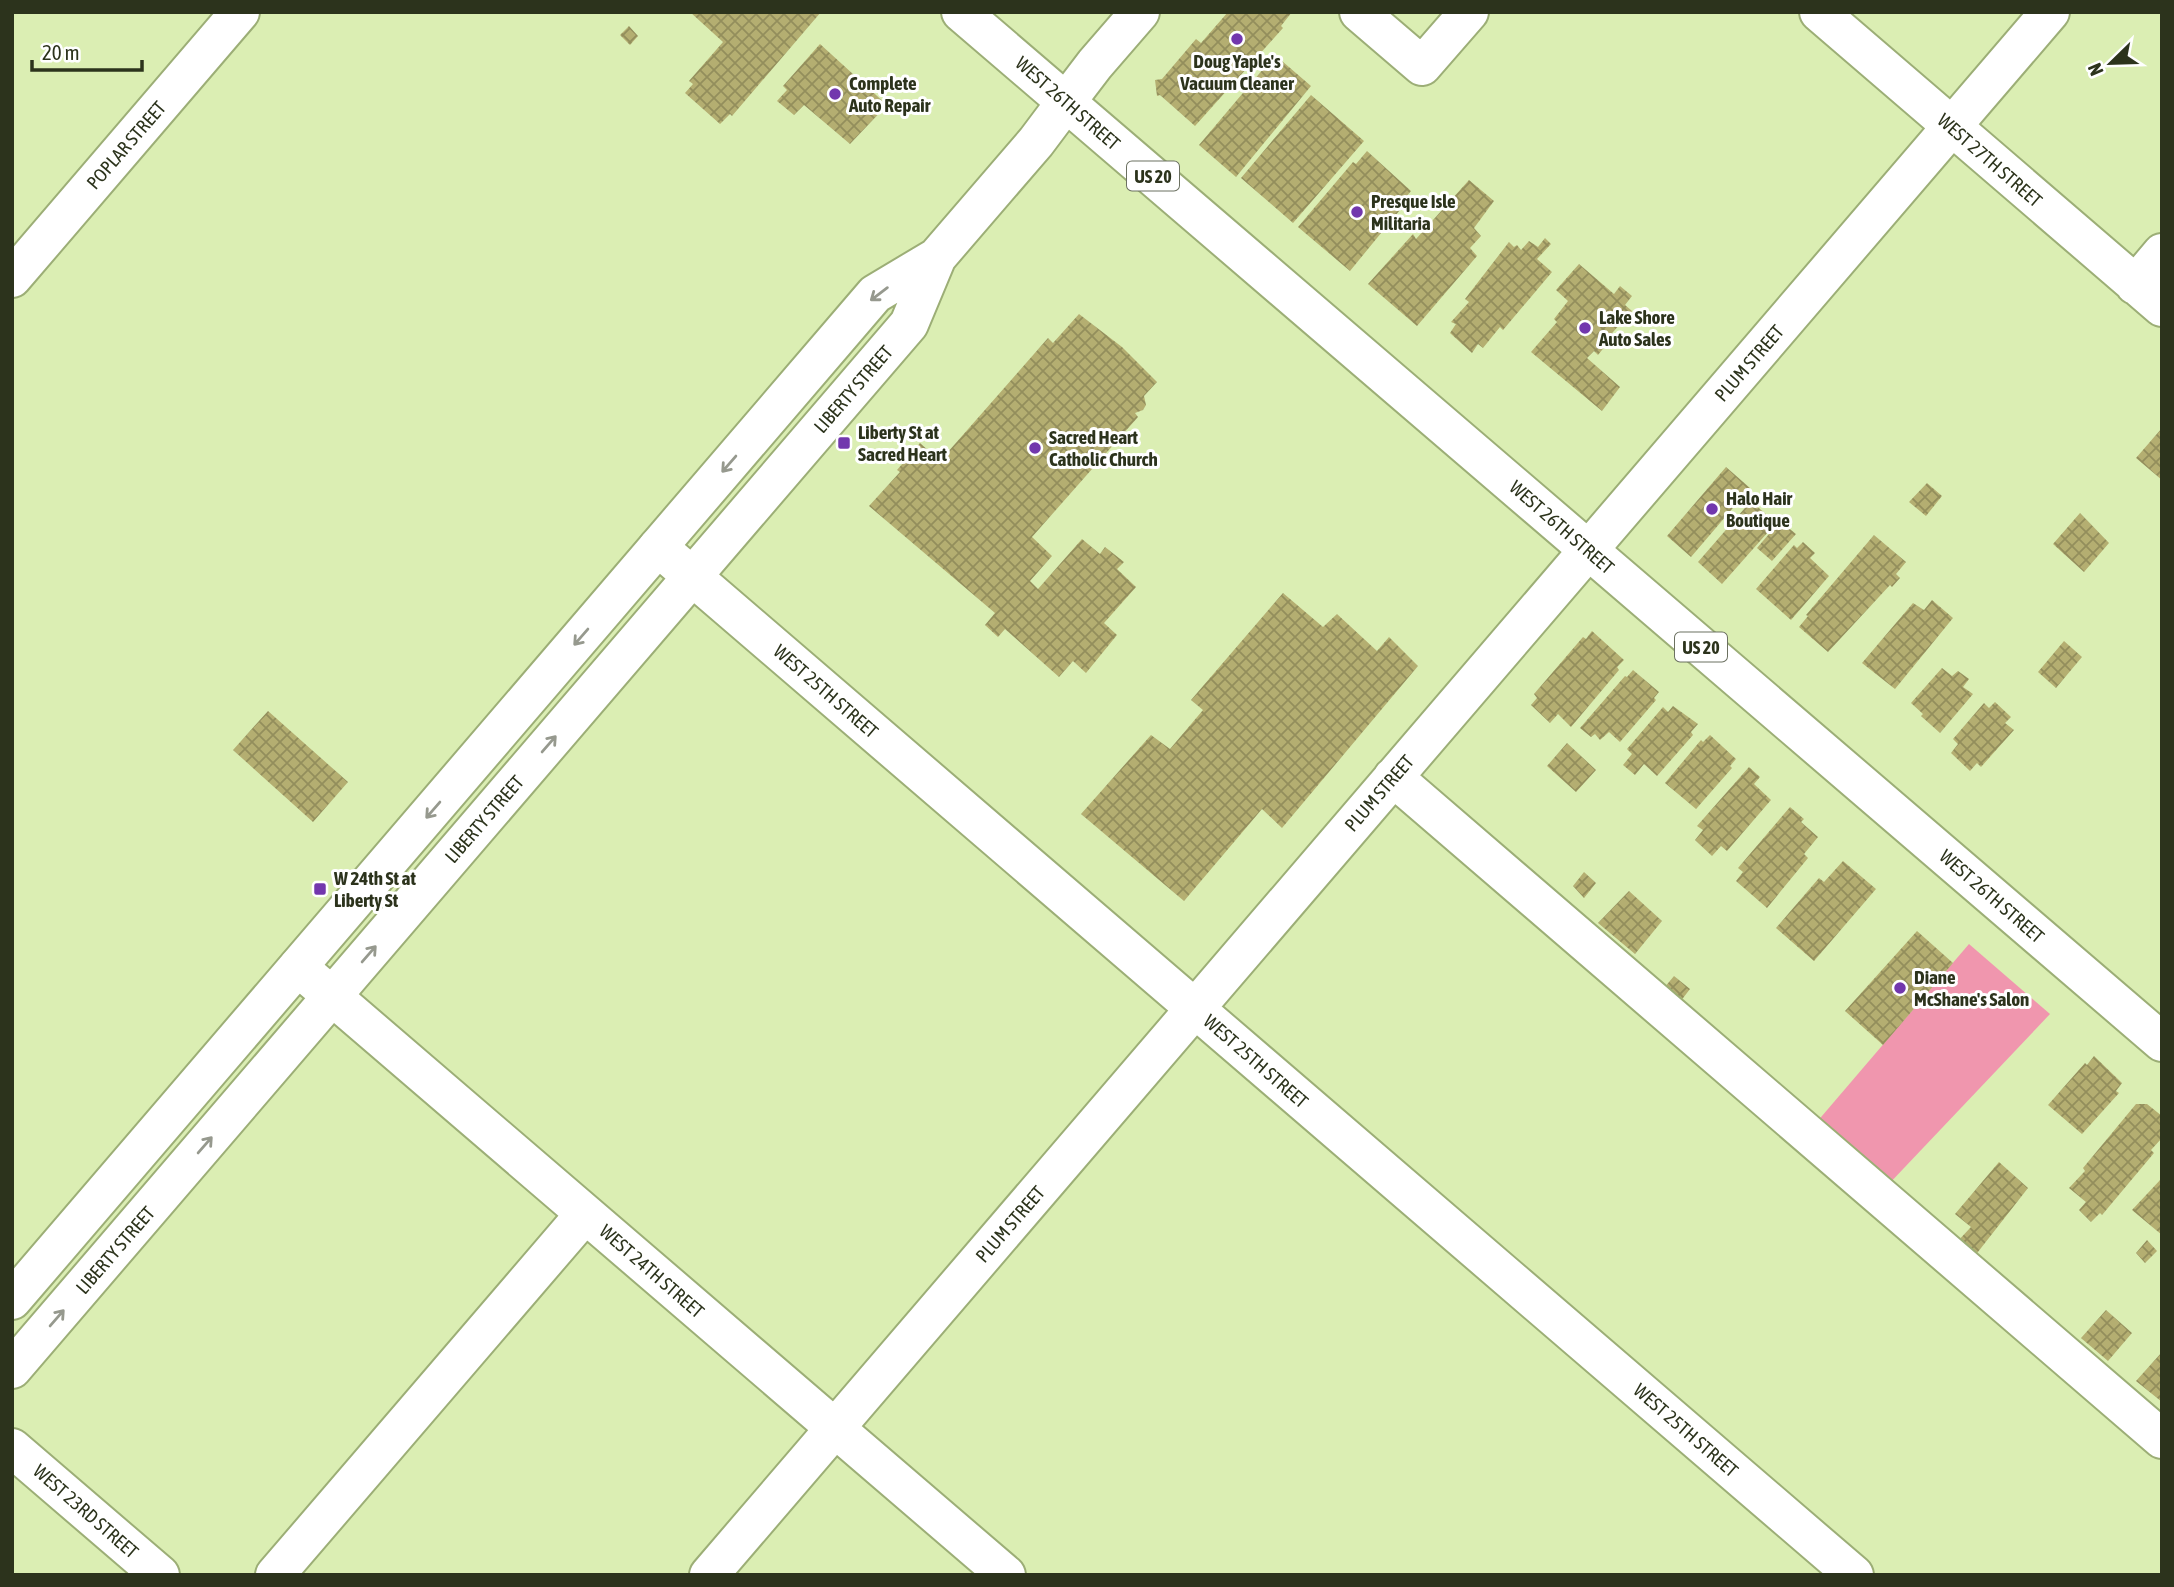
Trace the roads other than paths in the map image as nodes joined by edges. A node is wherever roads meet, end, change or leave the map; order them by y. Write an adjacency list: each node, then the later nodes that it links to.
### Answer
1 (240, 12): 12 (street, POPLAR STREET)
2 (961, 12): 8 (street, WEST 26TH STREET / US 20)
3 (1140, 12): 8 (street, LIBERTY STREET)
4 (1359, 12): 5 (street)
5 (1469, 12)
6 (1819, 12): 9 (street, WEST 27TH STREET)
7 (2050, 12): 9 (street, PLUM STREET)
8 (1066, 102): 11 (street, LIBERTY STREET); 15 (street, WEST 26TH STREET / US 20)
9 (1951, 127): 13 (street, WEST 27TH STREET); 15 (street, PLUM STREET)
10 (2162, 253): 13 (street)
11 (937, 257): 14 (street, LIBERTY STREET, one-way to 14); 16 (street, LIBERTY STREET)
12 (12, 278)
13 (2149, 296)
14 (659, 547): 16 (street, WEST 25TH STREET); 18 (street, LIBERTY STREET, one-way to 18)
15 (1588, 550): 17 (street, PLUM STREET); 21 (street, WEST 26TH STREET / US 20)
16 (693, 576): 19 (street, LIBERTY STREET, one-way to 16); 20 (street, WEST 25TH STREET)
17 (1393, 777): 20 (street, PLUM STREET); 26 (street)
18 (298, 967): 19 (street, WEST 24TH STREET); 23 (street, LIBERTY STREET)
19 (332, 996): 22 (street, WEST 24TH STREET); 24 (street, LIBERTY STREET, one-way to 19)
20 (1195, 1008): 25 (street, PLUM STREET); 32 (street, WEST 25TH STREET)
21 (2162, 1042)
22 (585, 1214): 25 (street, WEST 24TH STREET); 29 (street)
23 (12, 1300)
24 (12, 1369)
25 (834, 1428): 30 (street, PLUM STREET); 31 (street, WEST 24TH STREET)
26 (2162, 1439)
27 (12, 1448): 28 (street, WEST 23RD STREET)
28 (160, 1575)
29 (275, 1575)
30 (709, 1575)
31 (1006, 1575)
32 (1854, 1575)

